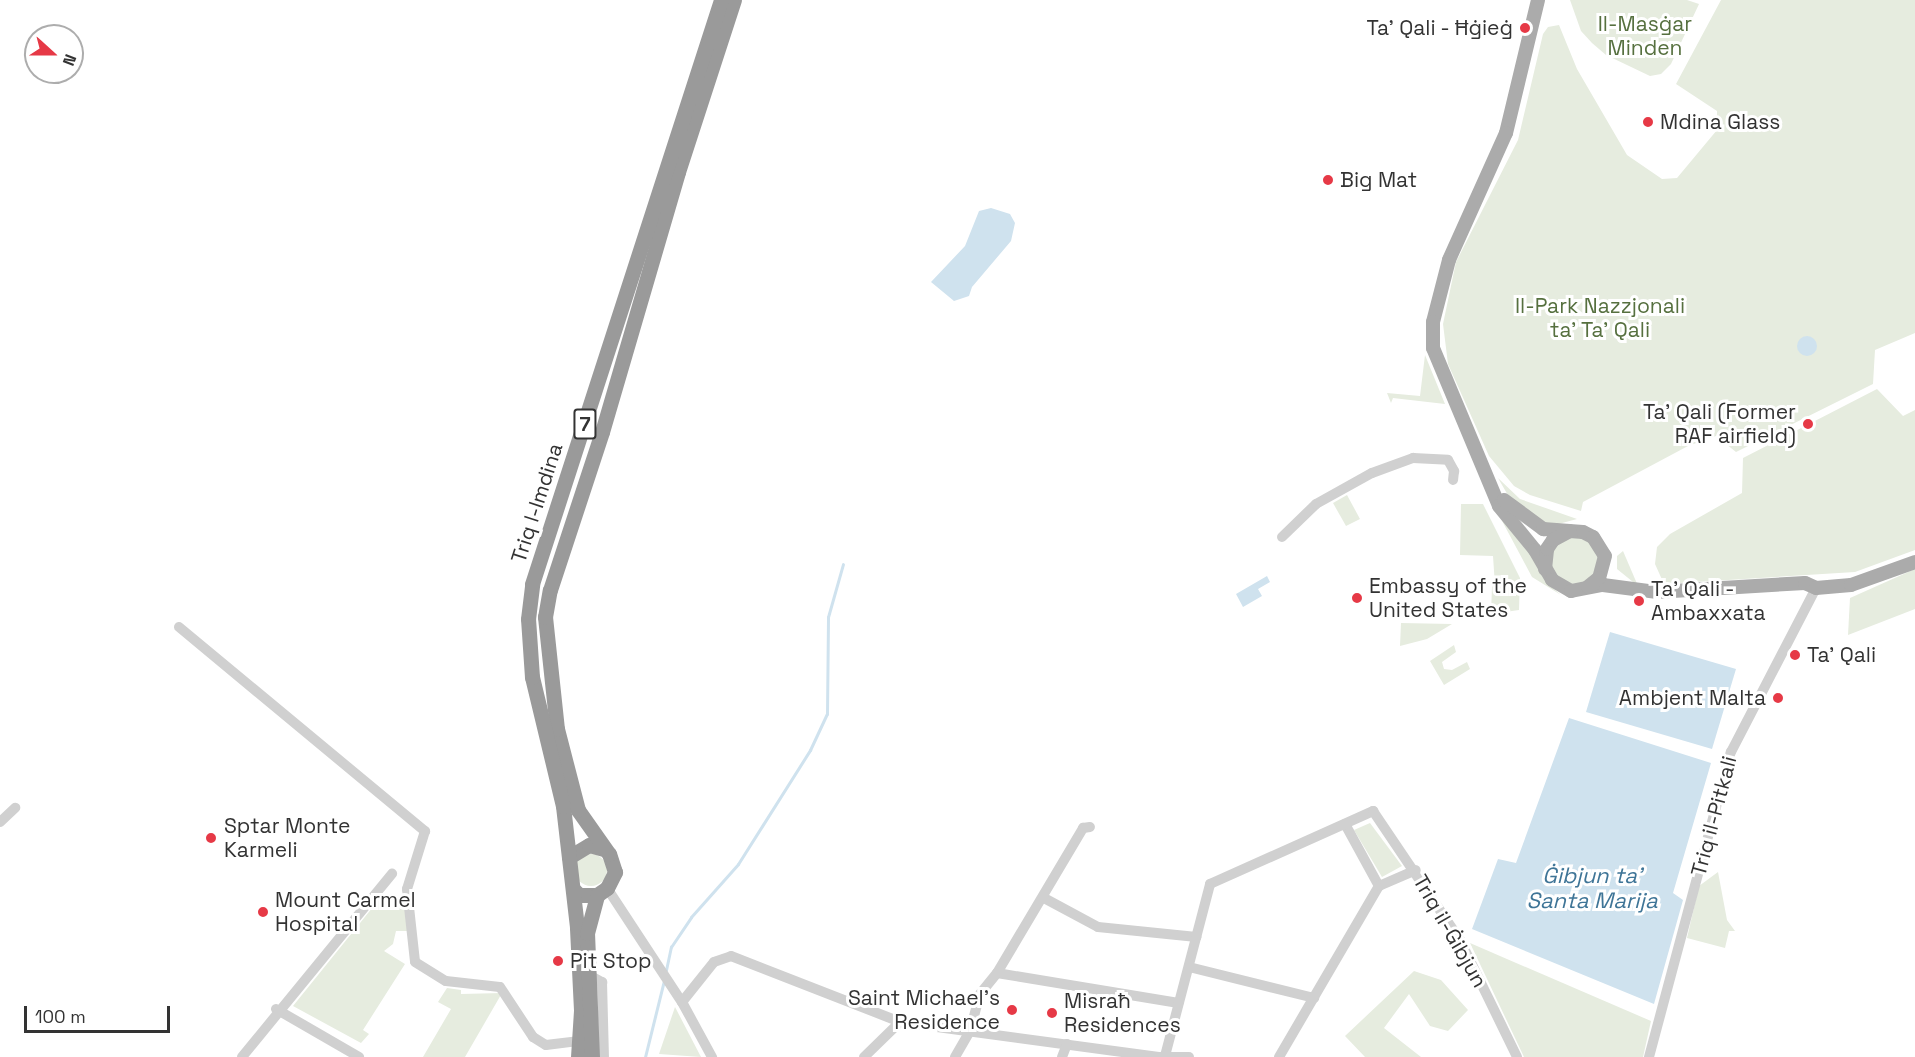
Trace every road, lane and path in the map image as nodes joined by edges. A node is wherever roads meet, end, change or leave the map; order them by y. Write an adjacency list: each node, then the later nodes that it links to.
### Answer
1 (721, 0): 20 (highway, Triq l-Imdina / 7)
2 (734, 0): 19 (highway, Triq l-Imdina / 7)
3 (1538, 0): 5 (main road)
4 (1454, 480): 7 (street)
5 (1490, 482): 6 (main road); 10 (main road)
6 (1571, 531): 9 (main road); 10 (main road)
7 (1282, 537)
8 (1915, 562): 11 (main road)
9 (1604, 565): 12 (main road); 13 (main road)
10 (1546, 571): 12 (main road)
11 (1816, 588): 13 (main road); 53 (street, Triq il-Pitkali)
12 (1583, 590): 13 (main road)
13 (1634, 591)
14 (179, 627): 37 (street)
15 (15, 808): 16 (street)
16 (0, 822)
17 (1345, 824): 21 (street, Triq il-Ġibjun); 23 (street); 27 (street)
18 (1090, 827): 26 (street)
19 (604, 849): 20 (highway); 25 (highway, Triq l-Imdina / 7)
20 (569, 857): 24 (highway, Triq l-Imdina / 7)
21 (1416, 870): 23 (street); 52 (street, Triq il-Ġibjun)
22 (392, 874): 34 (street)
23 (1379, 886): 31 (street)
24 (573, 889): 25 (highway); 37 (highway, Triq l-Imdina / 7)
25 (602, 892): 30 (highway, Triq l-Imdina / 7); 32 (street)
26 (1044, 898): 27 (street); 29 (street)
27 (1196, 937): 28 (street)
28 (1189, 968): 31 (street); 33 (street)
29 (997, 973): 33 (street); 36 (street)
30 (591, 976): 43 (highway, Triq l-Imdina / 7); 44 (street)
31 (1314, 998): 51 (street)
32 (682, 1002): 35 (street); 45 (street)
33 (1179, 1003): 39 (street)
34 (278, 1010): 40 (street); 41 (street)
35 (900, 1022): 36 (street); 46 (street)
36 (970, 1030): 38 (street); 47 (street)
37 (580, 1041): 42 (highway, Triq l-Imdina / 7)
38 (1067, 1044): 48 (street); 49 (street)
39 (1166, 1056): 49 (street); 50 (street)
40 (242, 1057)
41 (359, 1057)
42 (578, 1057)
43 (592, 1057)
44 (604, 1057)
45 (712, 1057)
46 (864, 1057)
47 (955, 1057)
48 (1062, 1057)
49 (1159, 1057)
50 (1189, 1057)
51 (1279, 1057)
52 (1517, 1057)
53 (1649, 1057)

